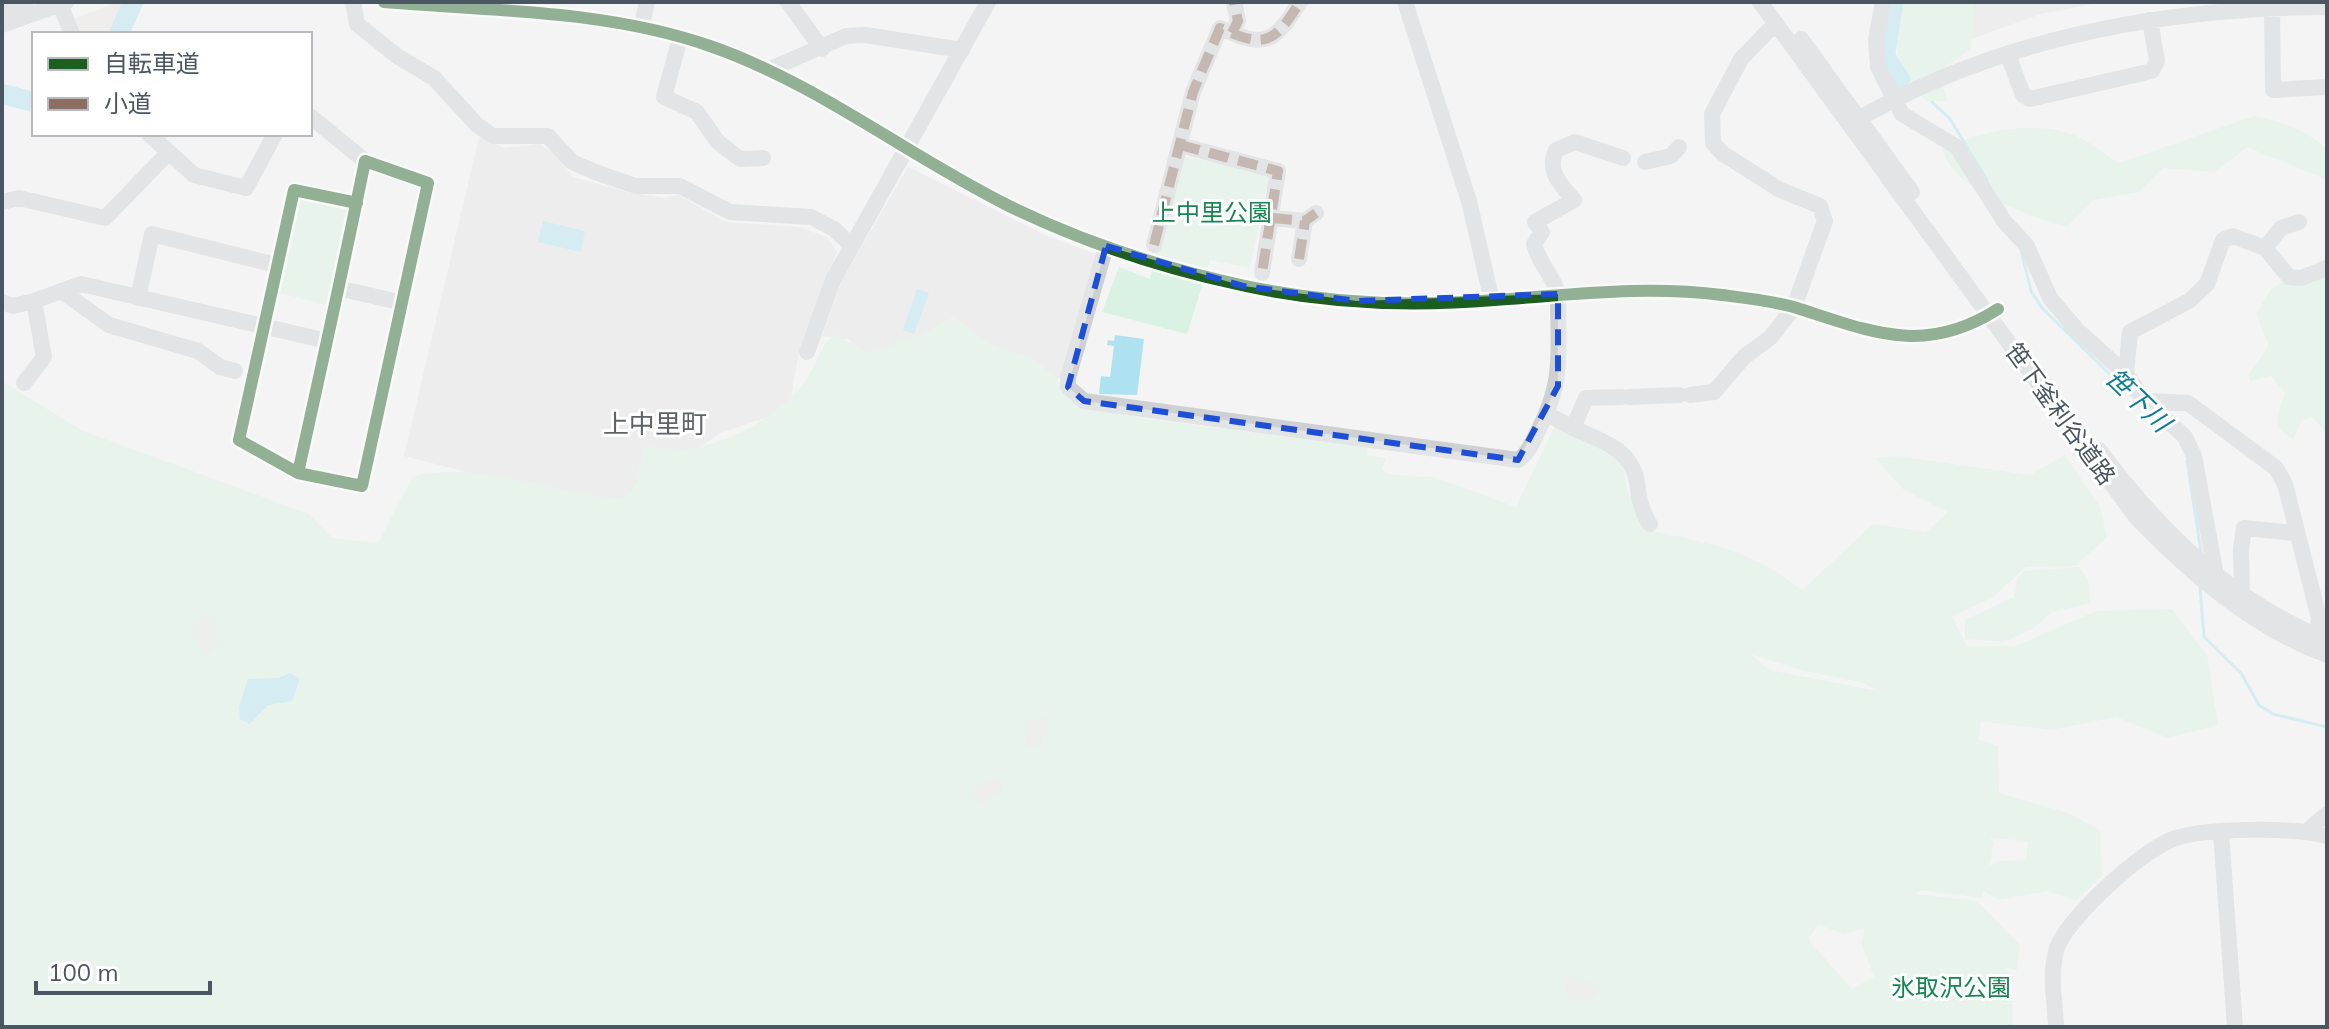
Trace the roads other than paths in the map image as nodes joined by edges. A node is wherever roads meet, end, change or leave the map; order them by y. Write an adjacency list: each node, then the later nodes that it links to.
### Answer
1 (26, 2): 17 (street)
2 (353, 2): 47 (street)
3 (384, 2): 21 (street)
4 (647, 2): 21 (street)
5 (788, 2): 25 (street)
6 (988, 2): 26 (street)
7 (1234, 2): 23 (street)
8 (1300, 2): 23 (street)
9 (1405, 2): 60 (street)
10 (1760, 2): 20 (street, 笹下釜利谷道路)
11 (1774, 2): 32 (street, 笹下釜利谷道路)
12 (1883, 2): 30 (street)
13 (62, 3): 19 (street); 22 (street)
14 (2211, 6): 16 (street); 18 (street)
15 (2327, 7): 16 (street)
16 (2272, 8): 29 (street)
17 (2, 10)
18 (2150, 20): 27 (street); 27 (street)
19 (2, 25)
20 (1778, 26): 32 (street, 笹下釜利谷道路); 63 (street)
21 (641, 28): 24 (street)
22 (71, 32)
23 (1232, 33): 35 (street)
24 (680, 38): 28 (street); 39 (street)
25 (822, 49): 26 (street); 28 (street)
26 (962, 50): 37 (street)
27 (2008, 55): 30 (street)
28 (768, 70): 37 (street)
29 (2327, 87)
30 (1893, 100): 32 (street); 69 (street)
31 (312, 118): 41 (street)
32 (1853, 122): 64 (street, 笹下釜利谷道路)
33 (151, 136): 38 (street)
34 (274, 136): 38 (street)
35 (1180, 145): 45 (street); 48 (street)
36 (1679, 147): 42 (street)
37 (906, 148): 47 (street); 49 (street)
38 (169, 152): 43 (street)
39 (763, 158)
40 (1623, 158): 57 (street)
41 (365, 161): 44 (street); 62 (street)
42 (1645, 162)
43 (2, 202)
44 (357, 203): 52 (street); 55 (street)
45 (1272, 218): 51 (street); 54 (street)
46 (2299, 222): 50 (street)
47 (851, 245): 67 (street)
48 (1154, 245)
49 (1106, 246): 60 (street); 72 (street)
50 (2265, 248): 53 (street); 69 (street)
51 (1299, 259)
52 (276, 265): 58 (street); 65 (street)
53 (2327, 268)
54 (1262, 273)
55 (338, 288): 62 (street); 66 (street)
56 (63, 292): 58 (street); 59 (street); 68 (street)
57 (1558, 294): 60 (street); 63 (street); 72 (street)
58 (138, 298): 65 (street)
59 (34, 301): 61 (street); 70 (street)
60 (1492, 301)
61 (2, 302)
62 (403, 303): 74 (street)
63 (1794, 307): 64 (street); 73 (street)
64 (1993, 312): 77 (street, 笹下釜利谷道路); 77 (street, 笹下釜利谷道路)
65 (263, 329): 66 (street); 68 (street)
66 (327, 341): 74 (street)
67 (807, 352)
68 (244, 373): 74 (street)
69 (2126, 374): 71 (street)
70 (24, 383)
71 (2147, 401): 76 (street); 77 (street)
72 (1547, 414): 73 (street)
73 (1573, 428): 75 (street)
74 (298, 473)
75 (1650, 524)
76 (2295, 533): 78 (street); 79 (street)
77 (2212, 577): 78 (street, 笹下釜利谷道路); 80 (street, 笹下釜利谷道路)
78 (2242, 593): 79 (street, 笹下釜利谷道路)
79 (2322, 638)
80 (2327, 655)
81 (2327, 814): 82 (street)
82 (2308, 830): 83 (street); 84 (street)
83 (2221, 833): 85 (street); 86 (street)
84 (2327, 836)
85 (2056, 1027)
86 (2235, 1027)

